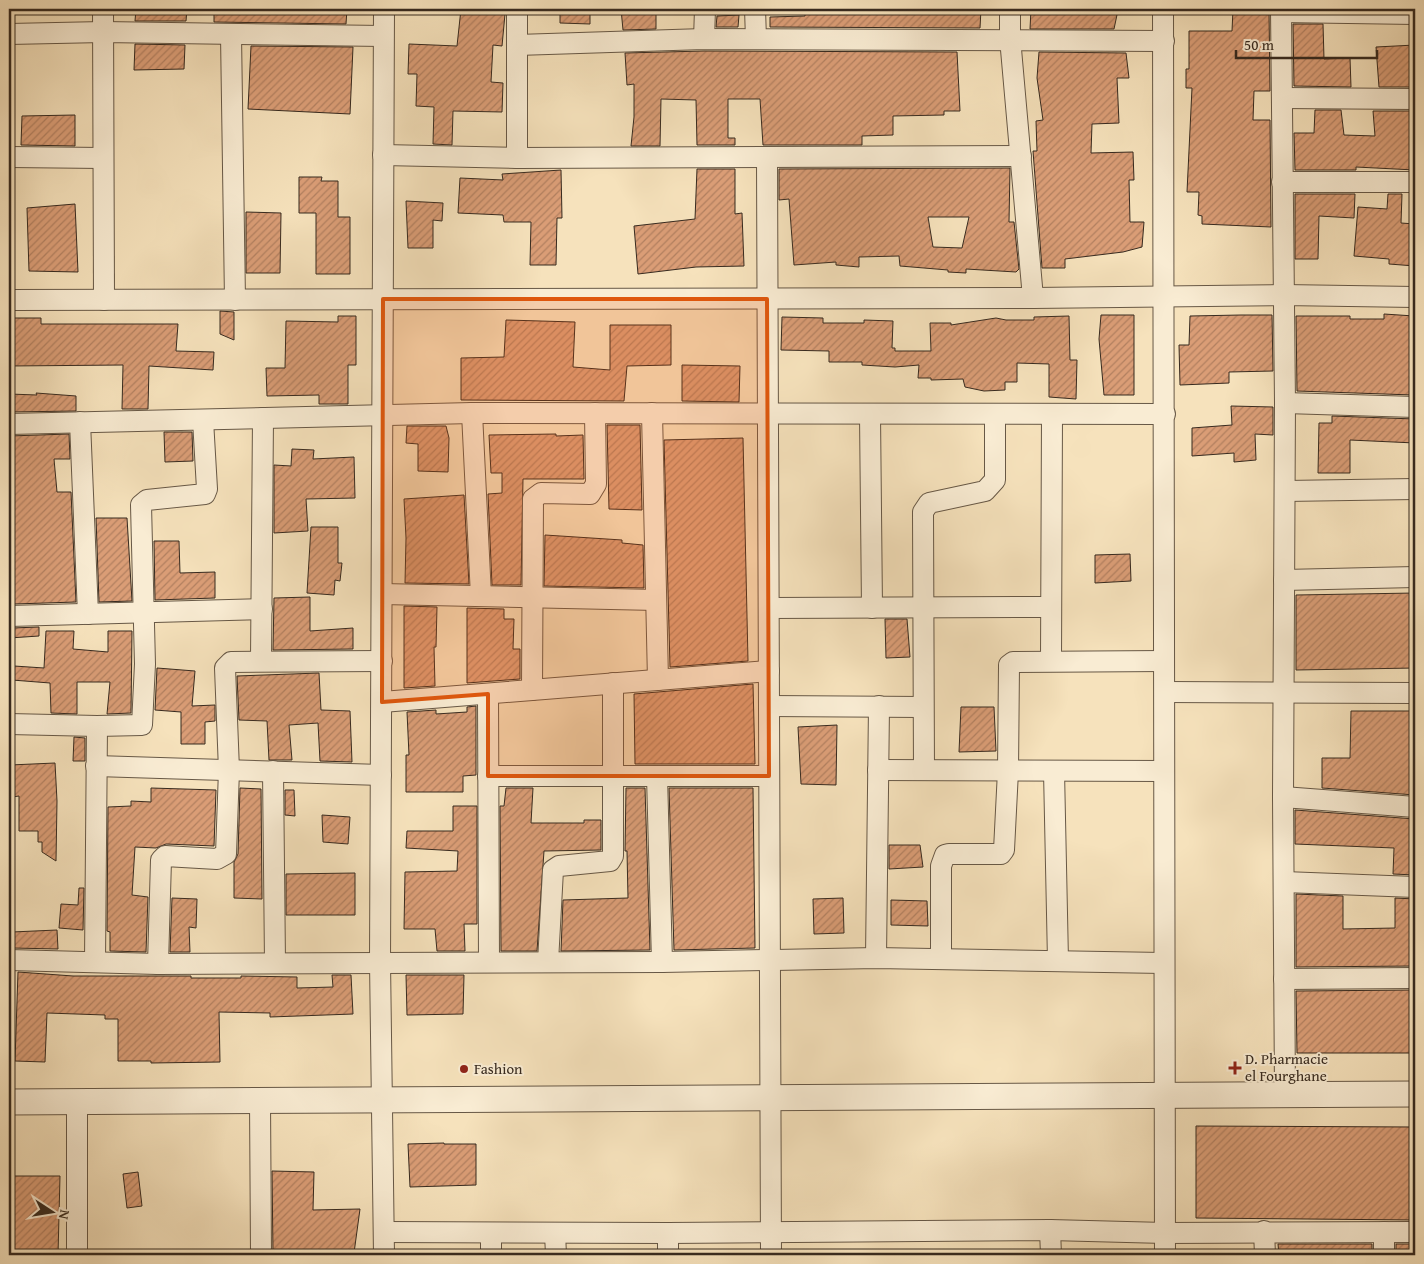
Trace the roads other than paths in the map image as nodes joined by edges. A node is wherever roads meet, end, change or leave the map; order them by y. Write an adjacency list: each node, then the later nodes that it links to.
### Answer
1 (103, 9): 10 (street)
2 (384, 9): 13 (street)
3 (517, 9): 18 (street)
4 (705, 9): 14 (street)
5 (755, 9): 16 (street)
6 (1010, 9): 15 (street)
7 (1163, 9): 17 (street)
8 (1281, 10): 9 (street); 19 (street)
9 (1415, 14)
10 (103, 32): 11 (street); 12 (street); 24 (street)
11 (9, 34)
12 (230, 35): 13 (street); 37 (street)
13 (384, 36): 21 (street)
14 (704, 38): 16 (street); 18 (street)
15 (1010, 38): 16 (street); 17 (street); 22 (street)
16 (756, 39)
17 (1164, 41): 30 (street)
18 (517, 45): 25 (street)
19 (1282, 98): 20 (street); 27 (street)
20 (1415, 99)
21 (383, 155): 25 (street); 34 (street)
22 (1022, 156): 26 (street); 33 (street)
23 (9, 157): 24 (street)
24 (103, 158): 36 (street)
25 (517, 158): 26 (street)
26 (767, 158): 32 (street)
27 (1282, 182): 28 (street); 29 (street)
28 (1415, 182)
29 (1283, 295): 30 (street); 31 (street); 38 (street)
30 (1163, 297): 33 (street); 43 (street)
31 (1415, 297)
32 (767, 298): 33 (street); 34 (street); 45 (street)
33 (1033, 298)
34 (383, 299): 37 (street); 44 (street)
35 (9, 300): 36 (street)
36 (104, 300): 37 (street)
37 (235, 300)
38 (1285, 403): 39 (street); 54 (street)
39 (1415, 407)
40 (595, 413): 41 (street); 42 (street); 59 (street)
41 (652, 413): 45 (street); 60 (street)
42 (472, 414): 44 (street); 58 (street)
43 (1165, 414): 48 (street); 72 (street)
44 (382, 415): 49 (street); 57 (street)
45 (768, 415): 46 (street); 62 (street)
46 (870, 415): 47 (street); 63 (street)
47 (995, 415): 48 (street); 64 (street)
48 (1052, 416): 61 (street)
49 (263, 418): 50 (street); 65 (street)
50 (203, 420): 51 (street); 66 (street)
51 (80, 422): 52 (street); 67 (street)
52 (9, 424)
53 (1415, 488): 54 (street)
54 (1285, 491): 56 (street)
55 (1415, 577): 56 (street)
56 (1284, 580): 77 (street)
57 (382, 594): 58 (street); 71 (street)
58 (480, 596): 59 (street)
59 (532, 597): 60 (street); 76 (street)
60 (656, 600): 74 (street)
61 (1050, 607): 64 (street); 70 (street)
62 (769, 608): 63 (street); 73 (street)
63 (872, 608): 64 (street)
64 (922, 608): 84 (street)
65 (262, 609): 66 (street); 69 (street)
66 (143, 612): 67 (street); 86 (street)
67 (88, 614): 68 (street)
68 (9, 616)
69 (261, 660): 71 (street); 88 (street)
70 (1051, 660): 72 (street); 92 (street)
71 (382, 661): 81 (street)
72 (1164, 661): 78 (street)
73 (769, 671): 74 (street); 82 (street)
74 (658, 680): 75 (street)
75 (613, 683): 76 (street); 97 (street)
76 (532, 690): 80 (street)
77 (1284, 691): 78 (street); 79 (street); 100 (street)
78 (1164, 692): 94 (street)
79 (1415, 692)
80 (488, 694): 81 (street); 96 (street)
81 (382, 702): 95 (street)
82 (769, 706): 83 (street); 99 (street)
83 (879, 706): 84 (street); 89 (street)
84 (922, 707): 90 (street)
85 (9, 724): 86 (street)
86 (97, 726): 87 (street)
87 (96, 766): 88 (street); 110 (street)
88 (229, 770): 91 (street); 116 (street)
89 (878, 770): 90 (street); 104 (street)
90 (924, 770): 92 (street)
91 (273, 771): 95 (street); 114 (street)
92 (1008, 771): 93 (street); 105 (street)
93 (1054, 771): 94 (street); 109 (street)
94 (1164, 771): 115 (street)
95 (382, 775): 111 (street)
96 (488, 776): 97 (street); 108 (street)
97 (615, 776): 98 (street); 112 (street)
98 (657, 776): 99 (street); 113 (street)
99 (769, 776): 107 (street)
100 (1283, 797): 101 (street); 102 (street)
101 (1415, 807)
102 (1284, 882): 103 (street); 118 (street)
103 (1415, 887)
104 (876, 958): 105 (street); 107 (street)
105 (941, 959): 109 (street)
106 (9, 960): 110 (street)
107 (768, 960): 113 (street); 122 (street)
108 (489, 961): 111 (street); 112 (street)
109 (1058, 961): 115 (street)
110 (95, 962): 116 (street)
111 (380, 962): 114 (street); 123 (street)
112 (548, 962): 113 (street)
113 (662, 962)
114 (275, 963): 116 (street)
115 (1163, 963): 121 (street)
116 (158, 964)
117 (1415, 978): 118 (street)
118 (1284, 979): 120 (street)
119 (1415, 1094): 120 (street)
120 (1285, 1095): 121 (street)
121 (1164, 1096): 122 (street); 136 (street)
122 (770, 1098): 123 (street); 128 (street)
123 (382, 1100): 124 (street); 130 (street)
124 (260, 1101): 126 (street); 138 (street)
125 (9, 1102): 126 (street)
126 (77, 1102): 137 (street)
127 (1050, 1230): 128 (street); 136 (street); 144 (street)
128 (771, 1231): 135 (street); 143 (street)
129 (1264, 1231): 131 (street); 136 (street); 146 (street)
130 (384, 1232): 133 (street); 139 (street)
131 (1384, 1232): 132 (street); 147 (street)
132 (1415, 1232)
133 (491, 1233): 134 (street); 140 (street)
134 (555, 1233): 135 (street); 141 (street)
135 (668, 1233): 142 (street)
136 (1165, 1233): 145 (street)
137 (77, 1255)
138 (261, 1255)
139 (384, 1255)
140 (491, 1255)
141 (556, 1255)
142 (668, 1255)
143 (771, 1255)
144 (1051, 1255)
145 (1165, 1255)
146 (1265, 1255)
147 (1384, 1255)

